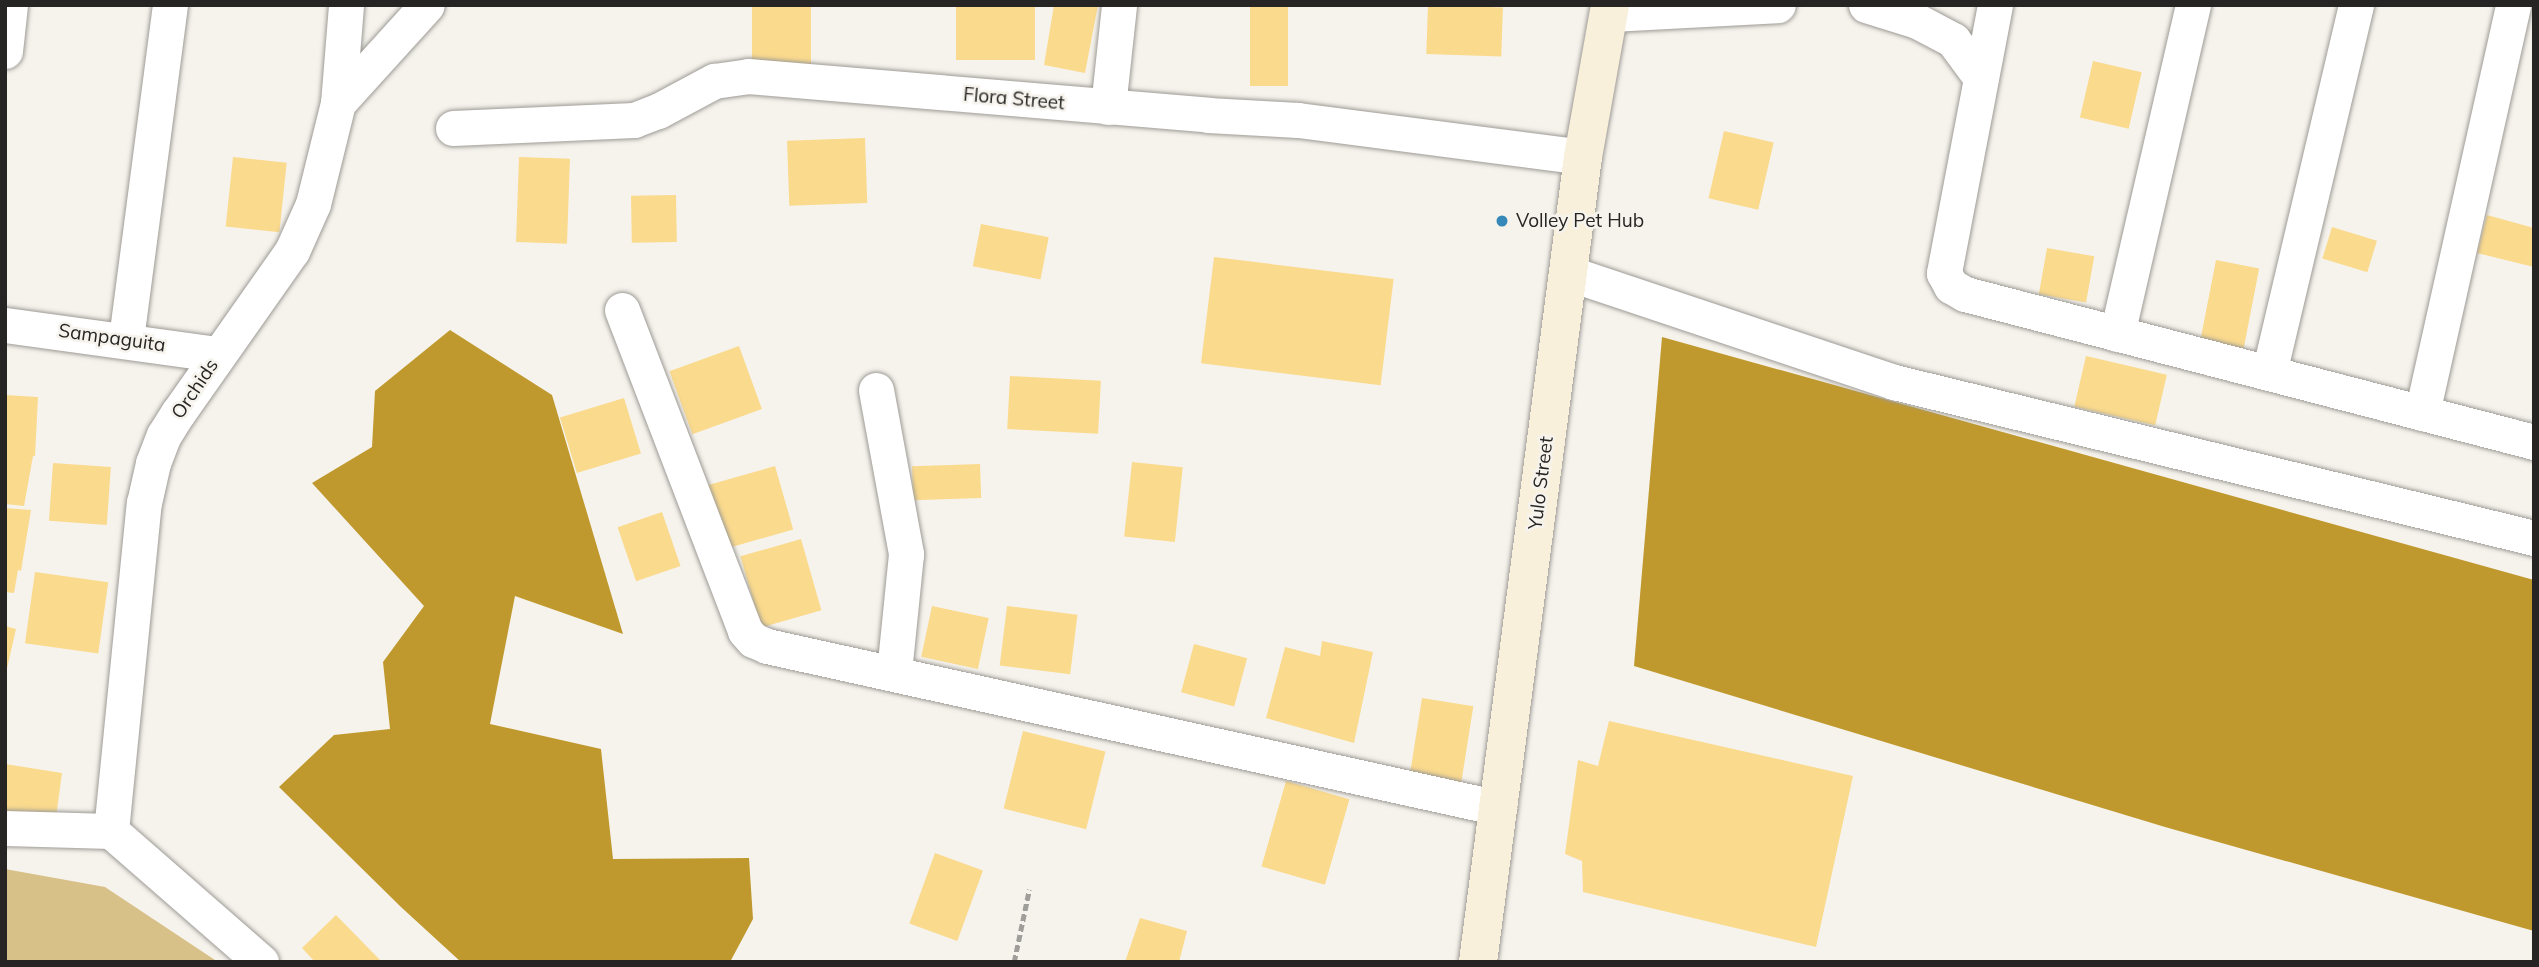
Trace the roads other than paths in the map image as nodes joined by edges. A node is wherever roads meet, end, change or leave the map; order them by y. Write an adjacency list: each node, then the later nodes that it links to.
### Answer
1 (10, 5): 13 (street)
2 (170, 5): 23 (street)
3 (346, 5): 15 (street)
4 (427, 5): 15 (street, Orchids)
5 (1119, 5): 16 (street)
6 (1779, 5): 12 (street)
7 (1866, 5): 14 (street)
8 (1995, 5): 14 (street)
9 (2193, 5): 22 (street)
10 (2356, 5): 25 (street)
11 (2513, 5): 27 (street)
12 (1610, 10): 18 (main road, Yulo Street)
13 (5, 51)
14 (1981, 78): 22 (street)
15 (338, 103): 24 (street, Orchids)
16 (1108, 107): 17 (street, Flora Street); 18 (street, Flora Street)
17 (453, 128)
18 (1583, 157): 19 (main road, Yulo Street)
19 (1568, 273): 29 (street); 31 (main road, Yulo Street)
20 (622, 310): 30 (street)
21 (5, 325): 23 (street, Sampaguita)
22 (2117, 334): 25 (street)
23 (125, 339): 24 (street, Sampaguita)
24 (218, 354): 33 (street, Orchids)
25 (2269, 373): 27 (street)
26 (876, 390): 30 (street)
27 (2422, 413): 28 (street)
28 (2534, 442)
29 (2534, 538)
30 (894, 673): 31 (street)
31 (1499, 808): 35 (main road, Yulo Street)
32 (5, 828): 33 (street)
33 (111, 831): 34 (street)
34 (261, 962)
35 (1478, 962)

